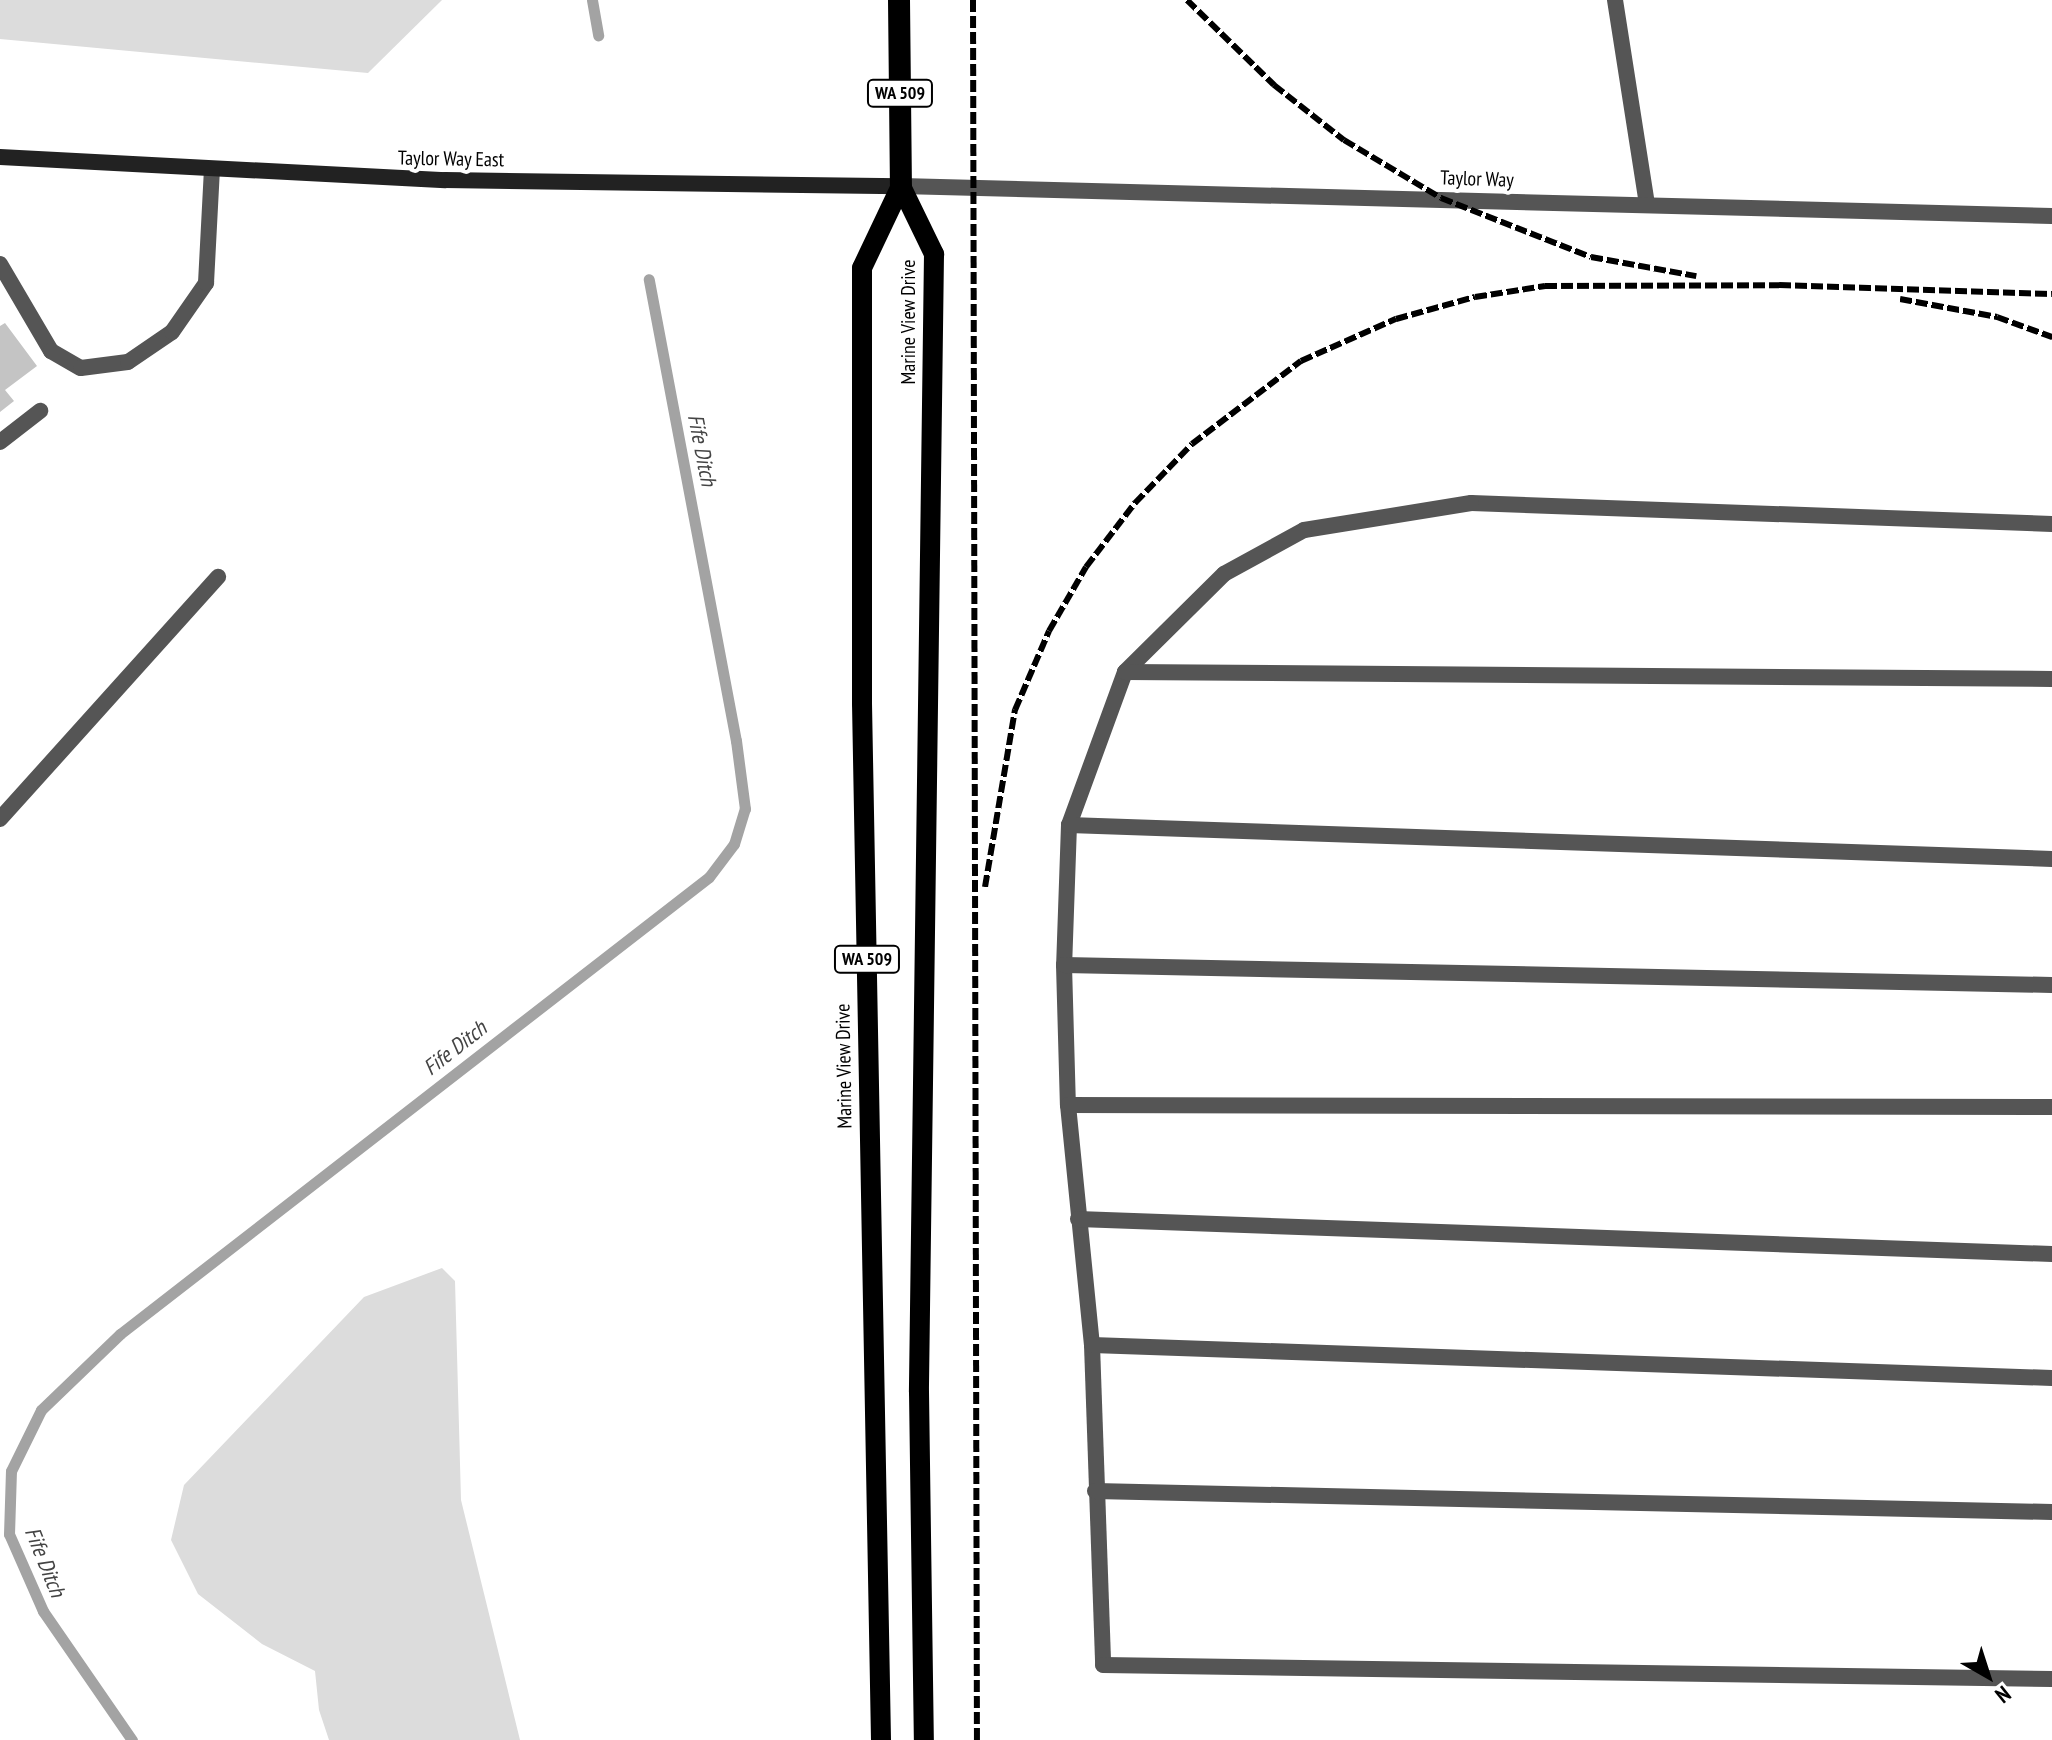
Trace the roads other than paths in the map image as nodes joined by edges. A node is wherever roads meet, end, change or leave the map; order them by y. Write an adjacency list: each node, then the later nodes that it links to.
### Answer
1 (899, 0): 5 (highway, WA 509)
2 (1615, 0): 6 (street)
3 (0, 157): 4 (main road, Taylor Way East)
4 (212, 169): 5 (main road, Taylor Way East); 8 (street)
5 (901, 186): 6 (street, Taylor Way); 29 (main road, Marine View Drive / WA 509); 30 (main road, Marine View Drive / WA 509)
6 (1647, 204): 7 (street, Taylor Way)
7 (2052, 216)
8 (0, 264)
9 (40, 411): 10 (street)
10 (0, 442)
11 (2052, 524): 13 (street)
12 (218, 577): 15 (street)
13 (1125, 672): 14 (street); 16 (street)
14 (2052, 679)
15 (0, 819)
16 (1069, 825): 17 (street); 18 (street)
17 (2052, 859)
18 (1064, 965): 19 (street); 20 (street)
19 (2052, 985)
20 (1068, 1105): 21 (street); 22 (street)
21 (2052, 1107)
22 (1078, 1219): 23 (street); 24 (street)
23 (2052, 1254)
24 (1092, 1345): 25 (street); 26 (street)
25 (2052, 1378)
26 (1095, 1491): 27 (street); 28 (street)
27 (2052, 1512)
28 (2052, 1679)
29 (881, 1740)
30 (924, 1740)

